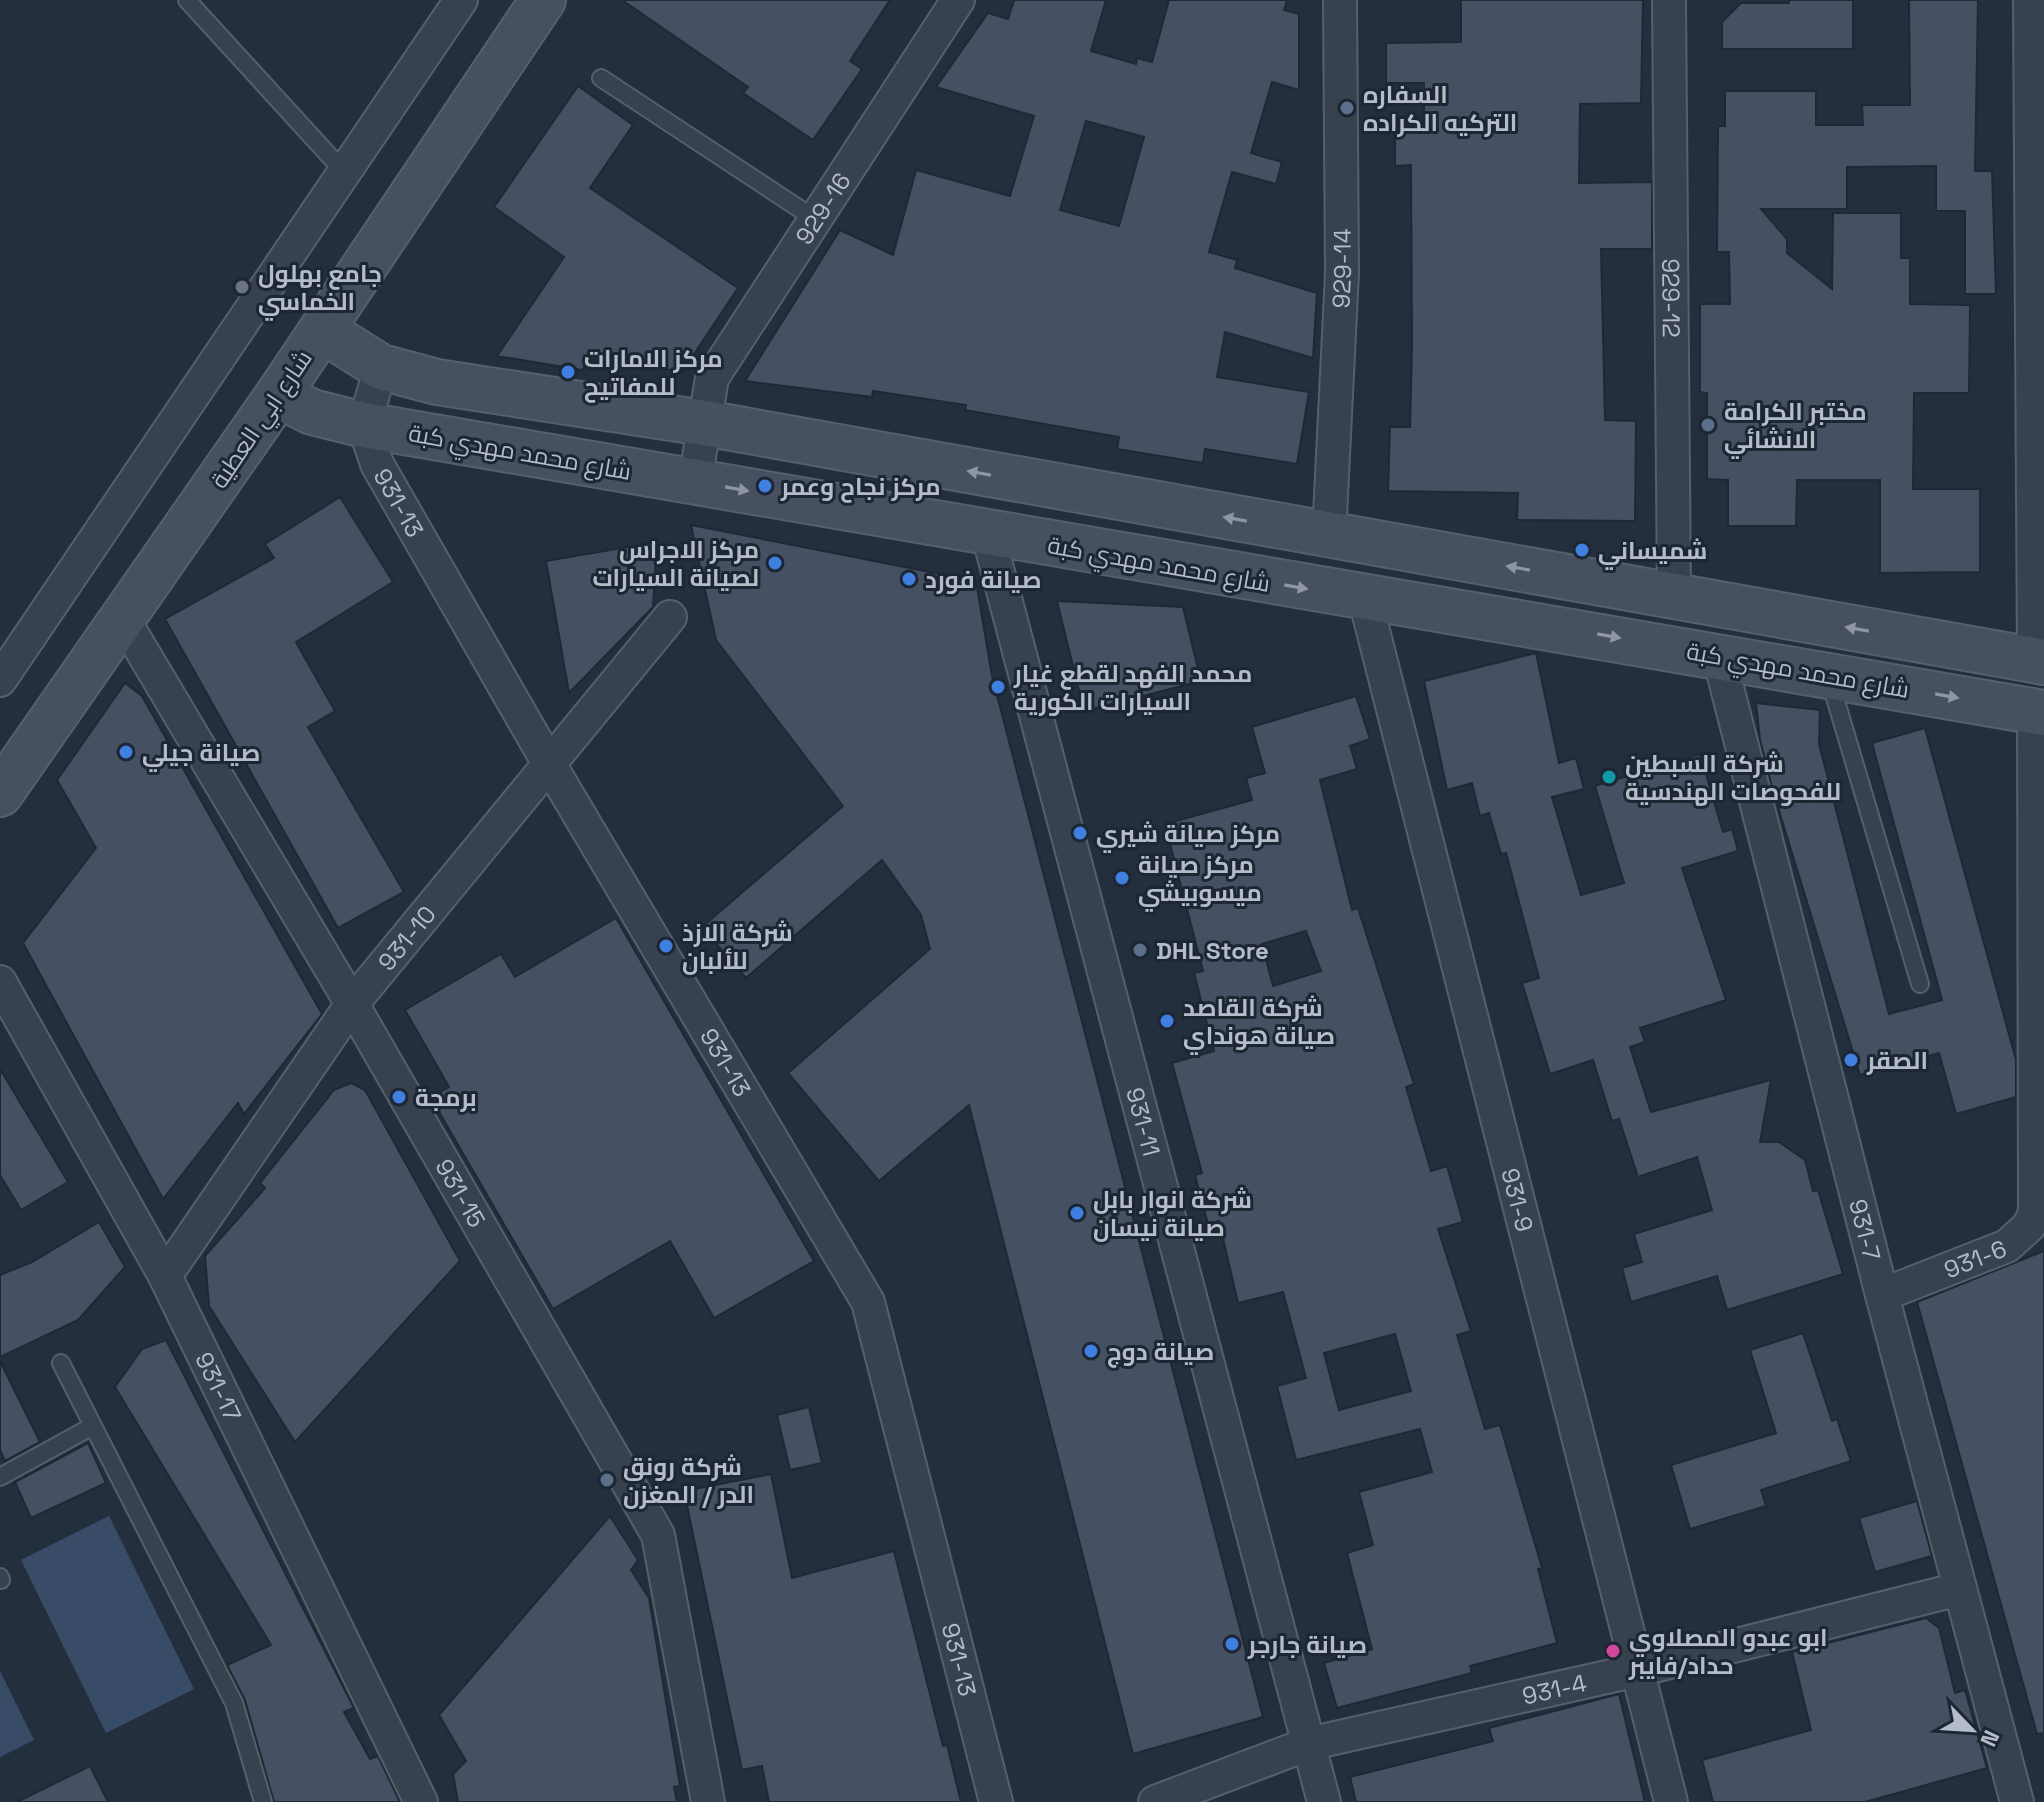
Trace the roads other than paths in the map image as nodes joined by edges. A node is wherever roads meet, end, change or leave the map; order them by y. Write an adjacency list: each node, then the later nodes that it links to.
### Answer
1 (187, 0): 9 (lane)
2 (461, 0): 9 (street)
3 (543, 0): 11 (street, شارع ابي العطية)
4 (958, 0): 10 (street, 929-16)
5 (1340, 0): 18 (street, 929-14)
6 (1669, 0): 20 (street, 929-12)
7 (2030, 0): 26 (street)
8 (601, 78): 10 (lane)
9 (346, 174): 28 (street)
10 (815, 219): 14 (street, 929-16)
11 (322, 330): 12 (street); 13 (street, شارع ابي العطية)
12 (381, 367): 14 (street); 15 (street)
13 (278, 395): 15 (street, شارع محمد مهدي كبة); 23 (street, شارع ابي العطية)
14 (704, 423): 16 (street, 929-16); 18 (street, one-way to 14)
15 (364, 425): 16 (street, شارع محمد مهدي كبة); 30 (street, 931-13)
16 (695, 482): 17 (street, شارع محمد مهدي كبة, one-way to 17)
17 (988, 534): 21 (street, شارع محمد مهدي كبة, one-way to 21); 42 (street, 931-11)
18 (1329, 536): 19 (street, one-way to 18)
19 (1572, 578): 20 (street); 24 (street)
20 (1674, 597): 26 (street, one-way to 20)
21 (1365, 599): 24 (street, شارع محمد مهدي كبة); 41 (street, 931-9)
22 (670, 617): 30 (street, 931-10)
23 (123, 619): 31 (street, شارع ابي العطية); 34 (street, 931-15)
24 (1550, 626): 25 (street, شارع محمد مهدي كبة, one-way to 25)
25 (1719, 656): 27 (street, شارع محمد مهدي كبة); 36 (street, 931-7)
26 (2039, 661)
27 (1829, 675): 29 (street, شارع محمد مهدي كبة, one-way to 29); 33 (lane)
28 (0, 680)
29 (2039, 712): 36 (street, 931-6)
30 (548, 762): 34 (street, 931-10); 46 (street, 931-13)
31 (0, 794)
32 (0, 982): 35 (street, 931-17)
33 (1920, 984)
34 (352, 1004): 35 (street, 931-10); 45 (street, 931-15)
35 (165, 1276): 44 (street, 931-17)
36 (1882, 1295): 40 (street, 931-7)
37 (61, 1363): 38 (lane)
38 (91, 1427): 39 (lane); 43 (lane)
39 (0, 1477)
40 (1959, 1589): 41 (street, 931-4); 50 (street, 931-7)
41 (1638, 1670): 42 (street, 931-4); 49 (street, 931-9)
42 (1308, 1744): 47 (street, 931-4); 48 (street, 931-11)
43 (263, 1802)
44 (421, 1802)
45 (708, 1802)
46 (996, 1802)
47 (1155, 1802)
48 (1324, 1802)
49 (1671, 1802)
50 (2017, 1802)

